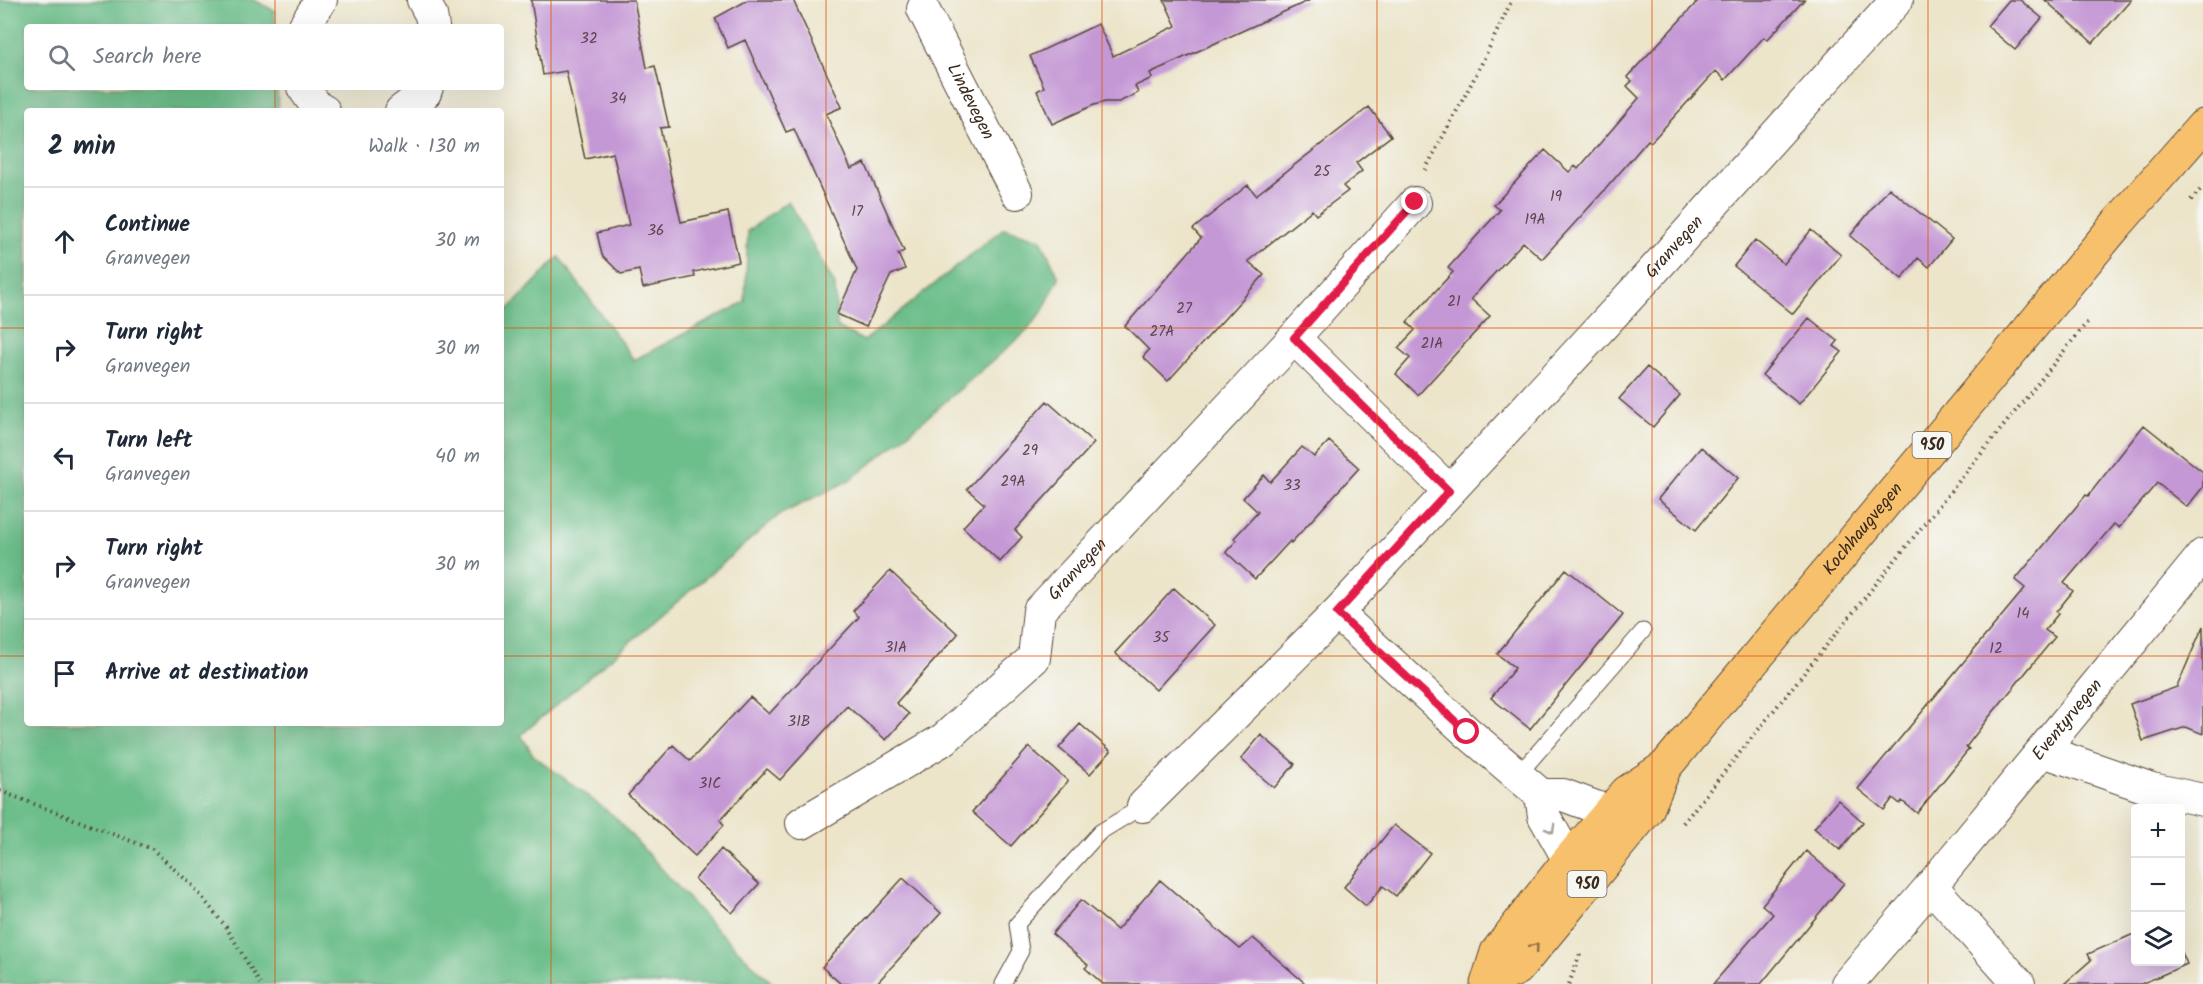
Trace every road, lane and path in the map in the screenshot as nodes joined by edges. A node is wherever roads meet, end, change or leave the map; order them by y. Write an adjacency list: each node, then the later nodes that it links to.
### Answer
1 (321, 0): 6 (street)
2 (423, 0): 7 (street)
3 (1512, 0): 15 (path)
4 (1897, 0): 19 (street, Granvegen)
5 (928, 3): 14 (street, Lindevegen)
6 (306, 24)
7 (432, 24)
8 (305, 90): 10 (street)
9 (426, 90): 11 (street)
10 (319, 108)
11 (405, 108)
12 (2203, 126): 24 (main road, Kochhaugvegen / 950)
13 (2203, 187): 16 (path)
14 (1017, 193)
15 (1415, 202): 18 (street, Granvegen)
16 (2188, 203)
17 (2091, 317): 32 (path)
18 (1294, 338): 19 (street); 31 (street, Granvegen)
19 (1449, 491): 21 (street, Granvegen)
20 (2203, 555): 23 (street, Eventyrvegen)
21 (1337, 613): 25 (street); 29 (street, Granvegen)
22 (1643, 631): 25 (lane)
23 (2043, 751): 28 (street); 34 (street, Eventyrvegen)
24 (1665, 767): 30 (main road, Kochhaugvegen / 950); 36 (main road, Kochhaugvegen / 950, one-way to 24)
25 (1518, 775): 27 (street)
26 (0, 791): 37 (path)
27 (1541, 795): 30 (street); 33 (street, one-way to 33)
28 (2203, 800)
29 (1143, 806): 38 (lane, Granvegen)
30 (1609, 813): 33 (main road, Kochhaugvegen / 950)
31 (802, 823)
32 (1678, 829)
33 (1569, 860): 36 (main road, Kochhaugvegen / 950)
34 (1931, 886): 40 (street, Eventyrvegen); 41 (street)
35 (1581, 951): 39 (path)
36 (1490, 983)
37 (260, 984)
38 (1003, 984)
39 (1569, 984)
40 (1847, 984)
41 (2019, 984)

